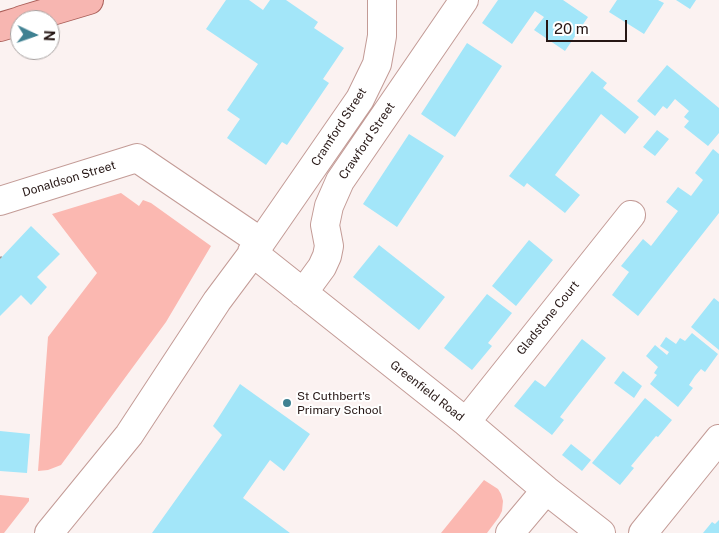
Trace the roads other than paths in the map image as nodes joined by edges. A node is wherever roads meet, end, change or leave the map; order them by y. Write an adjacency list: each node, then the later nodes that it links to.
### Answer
1 (89, 0): 4 (main road)
2 (382, 0): 8 (street, Cramford Street)
3 (464, 0): 9 (street, Crawford Street)
4 (55, 10)
5 (137, 158): 6 (street, Donaldson Street); 8 (street, Greenfield Road)
6 (0, 201)
7 (631, 215): 10 (street, Gladstone Court)
8 (256, 247): 9 (street, Greenfield Road); 13 (street, Cramford Street)
9 (303, 293): 10 (street, Greenfield Road)
10 (466, 422): 12 (street, Greenfield Road)
11 (719, 439): 16 (street)
12 (546, 490): 14 (street); 15 (street, Greenfield Road)
13 (48, 533)
14 (510, 533)
15 (601, 533)
16 (643, 533)

